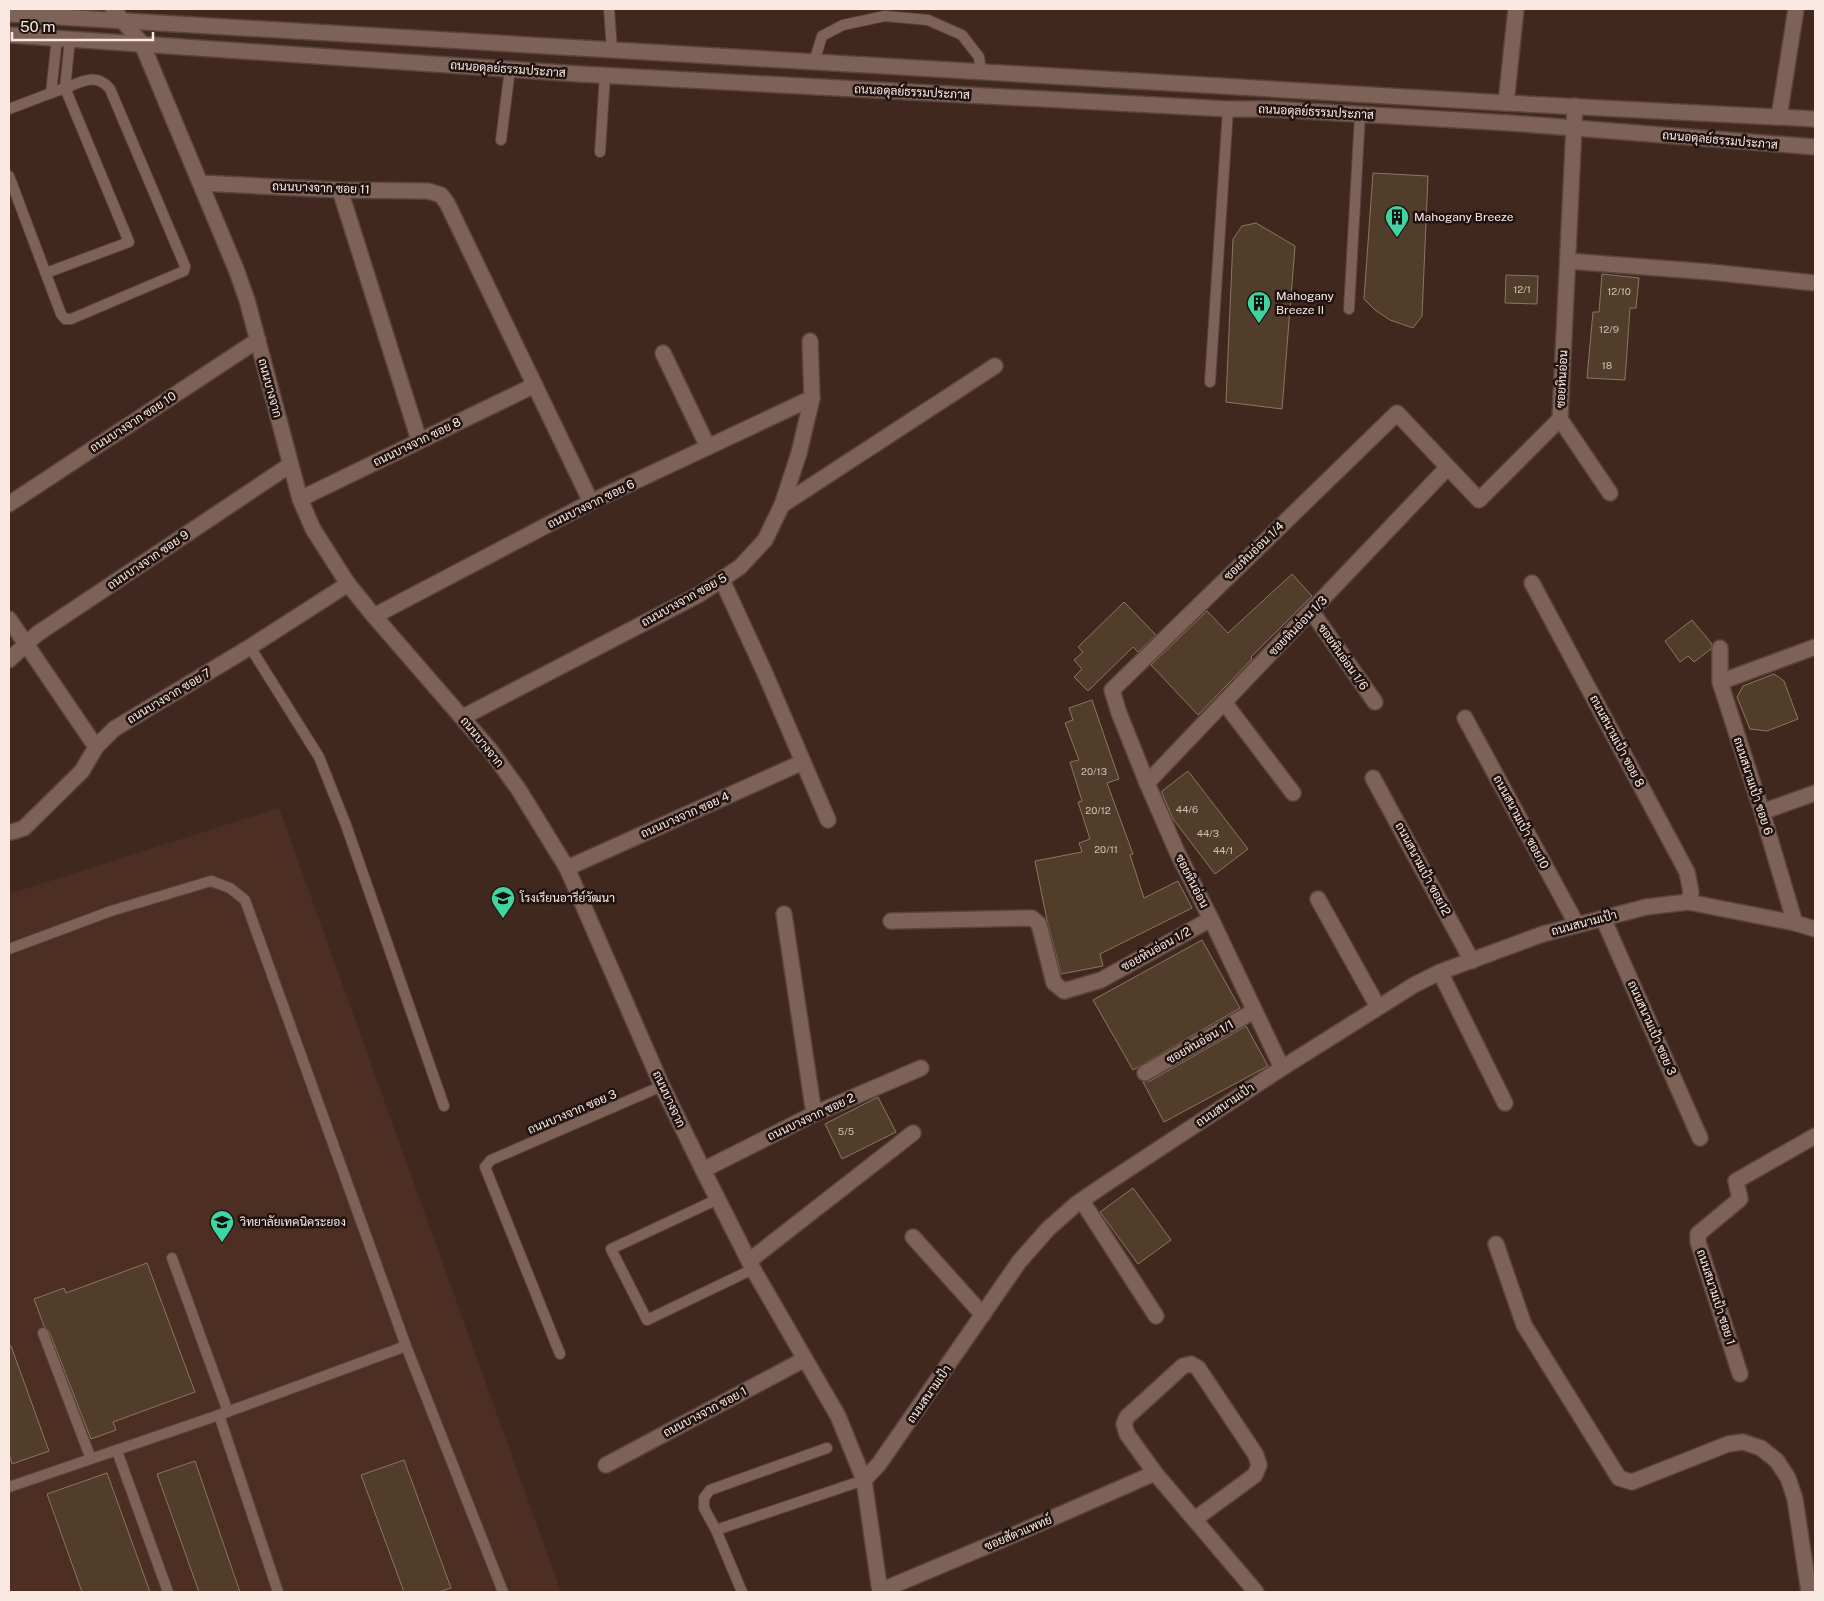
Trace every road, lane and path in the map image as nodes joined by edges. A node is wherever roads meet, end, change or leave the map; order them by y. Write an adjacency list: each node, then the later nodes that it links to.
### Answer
1 (609, 9): 9 (lane)
2 (1516, 9): 18 (street)
3 (1796, 9): 23 (street)
4 (9, 14): 5 (street, ถนนอดุลย์ธรรมประภาส)
5 (118, 14): 8 (street, ถนนบางจาก); 9 (street, ถนนอดุลย์ธรรมประภาส)
6 (9, 35): 7 (street, ถนนอดุลย์ธรรมประภาส)
7 (63, 38): 8 (street, ถนนอดุลย์ธรรมประภาส); 15 (lane); 17 (lane)
8 (142, 44): 12 (street, ถนนอดุลย์ธรรมประภาส); 30 (street, ถนนบางจาก)
9 (612, 50): 10 (street, ถนนอดุลย์ธรรมประภาส)
10 (814, 62): 11 (street, ถนนอดุลย์ธรรมประภาส); 13 (lane)
11 (890, 67): 13 (street, ถนนอดุลย์ธรรมประภาส); 16 (street)
12 (510, 69): 14 (street, ถนนอดุลย์ธรรมประภาส); 26 (lane)
13 (981, 72): 18 (street, ถนนอดุลย์ธรรมประภาส)
14 (605, 76): 16 (street, ถนนอดุลย์ธรรมประภาส); 28 (lane)
15 (65, 88): 17 (lane); 33 (lane); 33 (lane)
16 (890, 91): 21 (street, ถนนอดุลย์ธรรมประภาส)
17 (52, 93): 20 (lane)
18 (1506, 103): 19 (street, ถนนอดุลย์ธรรมประภาส)
19 (1575, 106): 23 (street, ถนนอดุลย์ธรรมประภาส); 25 (street, ซอยหินอ่อน)
20 (9, 109)
21 (1228, 109): 22 (street, ถนนอดุลย์ธรรมประภาส); 40 (lane)
22 (1360, 115): 25 (street, ถนนอดุลย์ธรรมประภาส); 35 (lane)
23 (1780, 117): 24 (street, ถนนอดุลย์ธรรมประภาส)
24 (1815, 119)
25 (1575, 129): 27 (street, ถนนอดุลย์ธรรมประภาส); 32 (street, ซอยหินอ่อน)
26 (501, 140)
27 (1815, 147)
28 (600, 152)
29 (9, 176): 33 (lane)
30 (200, 183): 31 (street, ถนนบางจาก ซอย 11); 36 (street, ถนนบางจาก)
31 (340, 190): 41 (street, ถนนบางจาก ซอย 11); 45 (street)
32 (1568, 261): 34 (street); 44 (street, ซอยหินอ่อน)
33 (46, 274)
34 (1815, 283)
35 (1348, 309)
36 (258, 340): 47 (street, ถนนบางจาก); 52 (street, ถนนบางจาก ซอย 10)
37 (810, 341): 42 (street, ถนนบางจาก ซอย 5)
38 (663, 352): 46 (street)
39 (995, 366): 53 (street)
40 (1210, 382)
41 (535, 385): 45 (street, ถนนบางจาก ซอย 8); 51 (street)
42 (812, 398): 46 (street, ถนนบางจาก ซอย 6); 53 (street, ถนนบางจาก ซอย 5)
43 (1397, 413): 48 (street, ซอยหินอ่อน); 66 (street, ซอยหินอ่อน 1/4)
44 (1560, 418): 48 (street, ซอยหินอ่อน); 49 (street)
45 (419, 440): 50 (street, ถนนบางจาก ซอย 8)
46 (708, 447): 51 (street, ถนนบางจาก ซอย 6)
47 (290, 465): 50 (street, ถนนบางจาก); 60 (street, ถนนบางจาก ซอย 9)
48 (1448, 467): 57 (street, ซอยหินอ่อน 1/3)
49 (1610, 493)
50 (300, 499): 56 (street, ถนนบางจาก)
51 (591, 502): 58 (street, ถนนบางจาก ซอย 6)
52 (9, 504)
53 (782, 505): 54 (street, ถนนบางจาก ซอย 5)
54 (722, 580): 69 (street, ถนนบางจาก ซอย 5); 72 (street)
55 (1532, 583): 82 (street, ถนนสนามเป้า ซอย 8)
56 (348, 584): 58 (street, ถนนบางจาก); 61 (street, ถนนบางจาก ซอย 7)
57 (1312, 612): 67 (street, ซอยหินอ่อน 1/3); 68 (street, ซอยหินอ่อน 1/6)
58 (374, 616): 69 (street, ถนนบางจาก)
59 (9, 620): 60 (street)
60 (26, 644): 64 (street, ถนนบางจาก ซอย 9); 71 (street)
61 (250, 647): 71 (street, ถนนบางจาก ซอย 7); 100 (lane)
62 (1815, 647): 65 (street)
63 (1720, 648): 65 (street, ถนนสนามเป้า ซอย 6)
64 (9, 660)
65 (1720, 682): 77 (street, ถนนสนามเป้า ซอย 6)
66 (1112, 690): 74 (street, ซอยหินอ่อน)
67 (1224, 702): 74 (street, ซอยหินอ่อน 1/3); 75 (street)
68 (1375, 702)
69 (463, 717): 80 (street, ถนนบางจาก)
70 (1465, 718): 88 (street, ถนนสนามเป้า ซอย10)
71 (96, 746): 79 (street, ถนนบางจาก ซอย 7)
72 (803, 762): 78 (street); 80 (street, ถนนบางจาก ซอย 4)
73 (1373, 778): 91 (street, ถนนสนามเป้า ซอย12)
74 (1147, 783): 85 (street, ซอยหินอ่อน)
75 (1293, 793)
76 (1815, 793): 77 (street)
77 (1762, 812): 87 (street, ถนนสนามเป้า ซอย 6)
78 (828, 820)
79 (12, 832)
80 (567, 868): 98 (street, ถนนบางจาก)
81 (1318, 899): 93 (street)
82 (1688, 902): 84 (street, ถนนสนามเป้า); 87 (street, ถนนสนามเป้า)
83 (784, 914): 101 (street)
84 (1603, 918): 88 (street, ถนนสนามเป้า); 104 (street, ถนนสนามเป้า ซอย 3)
85 (1211, 919): 86 (street, ซอยหินอ่อน 1/2); 94 (street, ซอยหินอ่อน)
86 (891, 921)
87 (1795, 923): 89 (street, ถนนสนามเป้า)
88 (1577, 925): 91 (street, ถนนสนามเป้า)
89 (1815, 929)
90 (9, 948): 115 (lane)
91 (1472, 961): 92 (street, ถนนสนามเป้า)
92 (1440, 972): 93 (street, ถนนสนามเป้า); 99 (street)
93 (1378, 1007): 96 (street, ถนนสนามเป้า)
94 (1254, 1011): 96 (street, ซอยหินอ่อน); 97 (street, ซอยหินอ่อน 1/1)
95 (921, 1068): 101 (street, ถนนบางจาก ซอย 2)
96 (1282, 1068): 107 (street, ถนนสนามเป้า)
97 (1145, 1073)
98 (662, 1086): 105 (street, ถนนบางจาก); 116 (lane, ถนนบางจาก ซอย 3)
99 (1505, 1103)
100 (444, 1106)
101 (814, 1114): 105 (street, ถนนบางจาก ซอย 2)
102 (913, 1133): 111 (street)
103 (1815, 1136): 118 (street, ถนนสนามเป้า ซอย 1)
104 (1700, 1138)
105 (703, 1170): 106 (street, ถนนบางจาก)
106 (718, 1199): 111 (street, ถนนบางจาก); 111 (lane)
107 (1082, 1201): 112 (street, ถนนสนามเป้า); 113 (street)
108 (913, 1237): 112 (street)
109 (1496, 1244): 135 (street)
110 (172, 1258): 119 (lane)
111 (751, 1265): 117 (street, ถนนบางจาก)
112 (983, 1315): 125 (street, ถนนสนามเป้า)
113 (1156, 1316)
114 (43, 1333): 122 (lane)
115 (406, 1346): 119 (lane); 132 (lane)
116 (560, 1354)
117 (805, 1359): 123 (street, ถนนบางจาก ซอย 1); 125 (street, ถนนบางจาก)
118 (1740, 1374)
119 (224, 1414): 121 (lane); 131 (lane)
120 (827, 1448): 128 (lane)
121 (116, 1451): 122 (lane); 130 (lane)
122 (91, 1459): 126 (lane)
123 (606, 1465)
124 (1155, 1473): 127 (street); 127 (street); 129 (street, ซอยสัตวแพทย์)
125 (864, 1480): 128 (lane); 129 (street)
126 (9, 1487)
127 (1195, 1518): 134 (street)
128 (716, 1530): 133 (lane)
129 (880, 1591)
130 (168, 1592)
131 (278, 1592)
132 (503, 1592)
133 (742, 1592)
134 (1256, 1592)
135 (1809, 1592)

